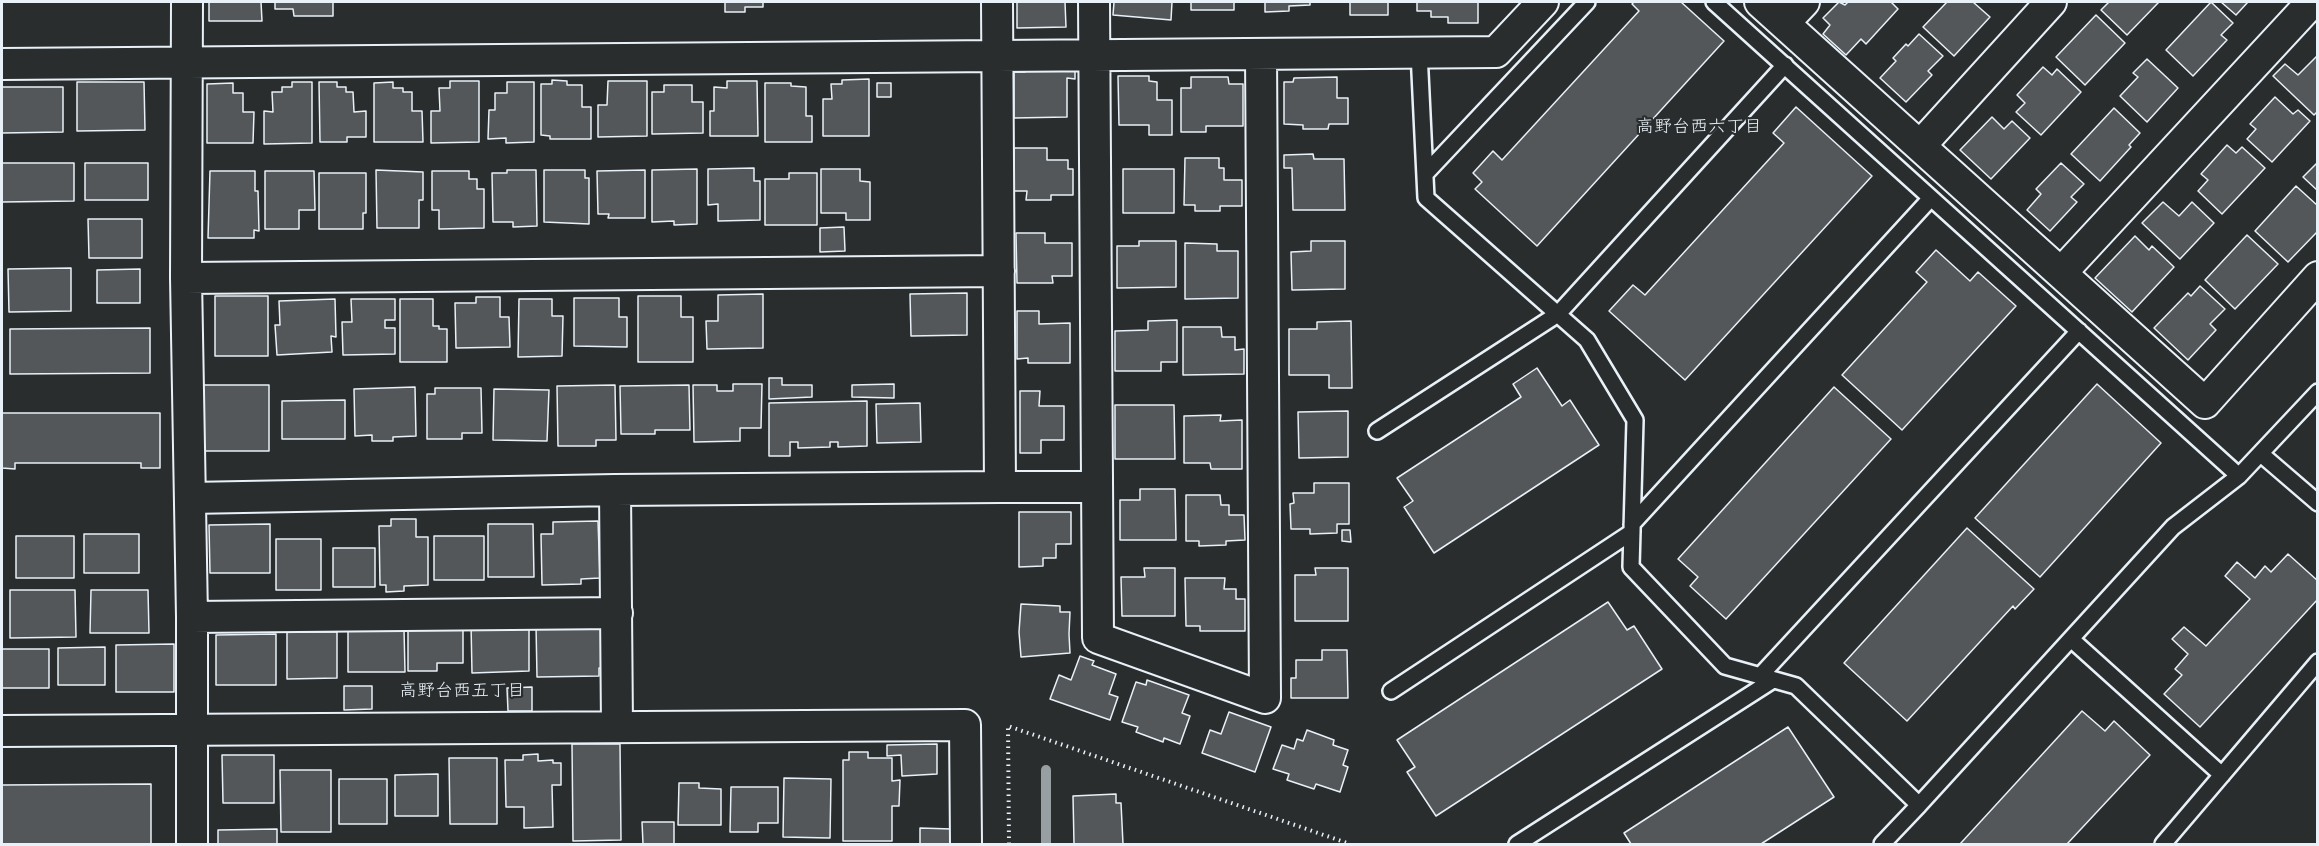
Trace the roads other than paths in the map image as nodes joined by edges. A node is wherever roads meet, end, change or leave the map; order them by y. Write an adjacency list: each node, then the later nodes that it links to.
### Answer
1 (187, 2): 16 (street)
2 (997, 2): 15 (street)
3 (1094, 2): 14 (street)
4 (1543, 2): 12 (street)
5 (1587, 2): 20 (lane)
6 (1714, 2): 18 (lane)
7 (1760, 2): 11 (street)
8 (1804, 2): 11 (street)
9 (2051, 2): 19 (street)
10 (2312, 2): 23 (street)
11 (1784, 23): 19 (street)
12 (1419, 52): 13 (street); 20 (lane)
13 (1261, 54): 14 (street); 33 (street)
14 (1095, 56): 15 (street); 33 (street)
15 (997, 57): 16 (street); 22 (street)
16 (188, 62): 17 (street); 25 (street)
17 (2, 64)
18 (1785, 65): 21 (lane); 26 (lane)
19 (1920, 146): 23 (street)
20 (1425, 174): 26 (lane)
21 (1931, 198): 27 (lane); 37 (lane)
22 (999, 271): 25 (street); 32 (street)
23 (2061, 273): 24 (street)
24 (2318, 277)
25 (186, 278): 35 (street)
26 (1558, 314): 29 (lane); 37 (lane)
27 (2079, 331): 31 (lane); 42 (lane)
28 (2318, 392): 30 (lane)
29 (1377, 431)
30 (2261, 454): 31 (lane); 36 (lane)
31 (2239, 476): 40 (lane)
32 (1000, 487): 33 (street); 34 (street)
33 (1097, 488)
34 (615, 490): 35 (street); 38 (street)
35 (190, 498): 39 (street)
36 (2318, 503)
37 (1632, 528): 42 (lane); 43 (lane)
38 (617, 613): 39 (street); 44 (street)
39 (192, 617): 45 (street)
40 (2071, 639): 47 (lane); 48 (lane)
41 (2318, 662): 47 (lane)
42 (1767, 678): 48 (lane); 51 (lane)
43 (1391, 691)
44 (618, 727): 45 (street); 50 (street)
45 (192, 730): 46 (street); 49 (street)
46 (2, 731)
47 (2222, 775): 53 (lane)
48 (1919, 805): 52 (lane)
49 (192, 844)
50 (966, 844)
51 (1517, 844)
52 (1882, 844)
53 (2163, 844)

